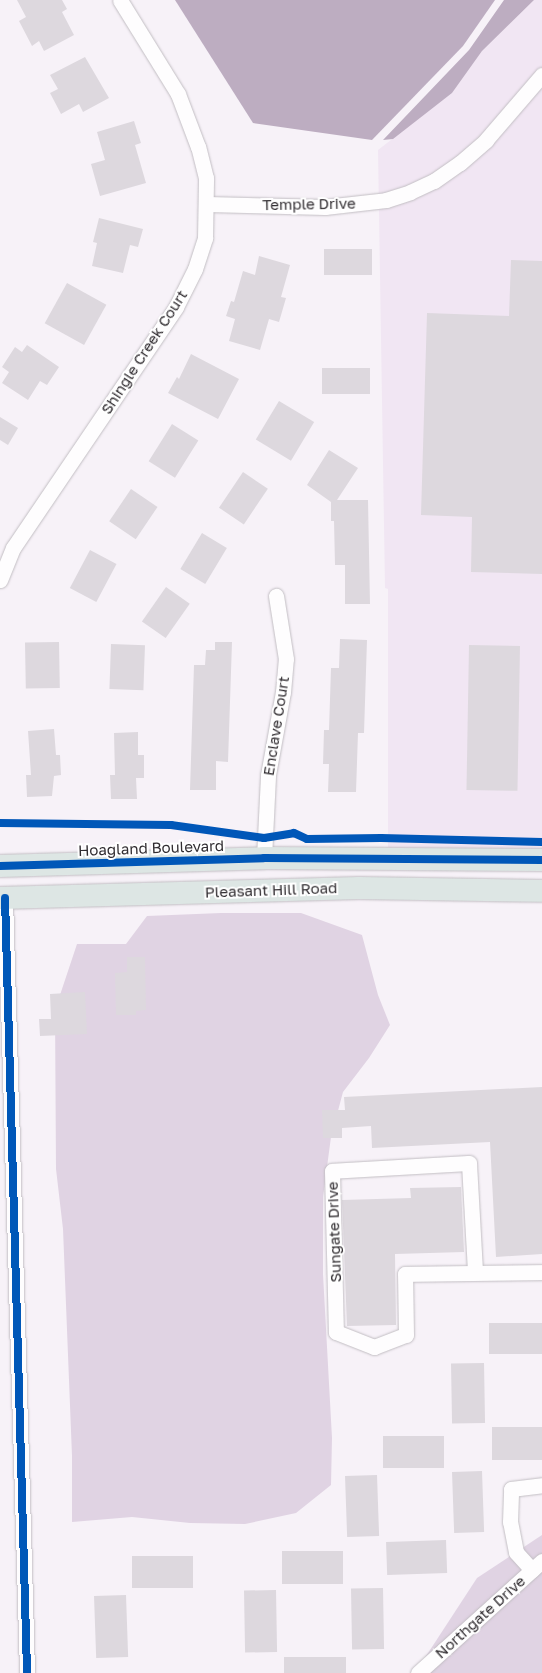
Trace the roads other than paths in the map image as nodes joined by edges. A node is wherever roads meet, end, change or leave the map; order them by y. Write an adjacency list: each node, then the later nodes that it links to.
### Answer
1 (120, 0): 3 (street, Shingle Creek Court)
2 (542, 75): 3 (street, Temple Drive)
3 (207, 204): 4 (street, Shingle Creek Court)
4 (0, 580)
5 (276, 596): 6 (street, Enclave Court)
6 (264, 858): 7 (main road, Hoagland Boulevard); 8 (main road, Hoagland Boulevard)
7 (542, 860)
8 (84, 864): 9 (main road, Hoagland Boulevard); 11 (main road)
9 (0, 866)
10 (542, 892): 11 (main road, Pleasant Hill Road)
11 (3, 898): 17 (street)
12 (475, 1271): 12 (street, Sungate Drive); 13 (street, Sungate Drive)
13 (542, 1272)
14 (542, 1485): 15 (street)
15 (537, 1566): 16 (street, Northgate Drive)
16 (421, 1672)
17 (27, 1673)

